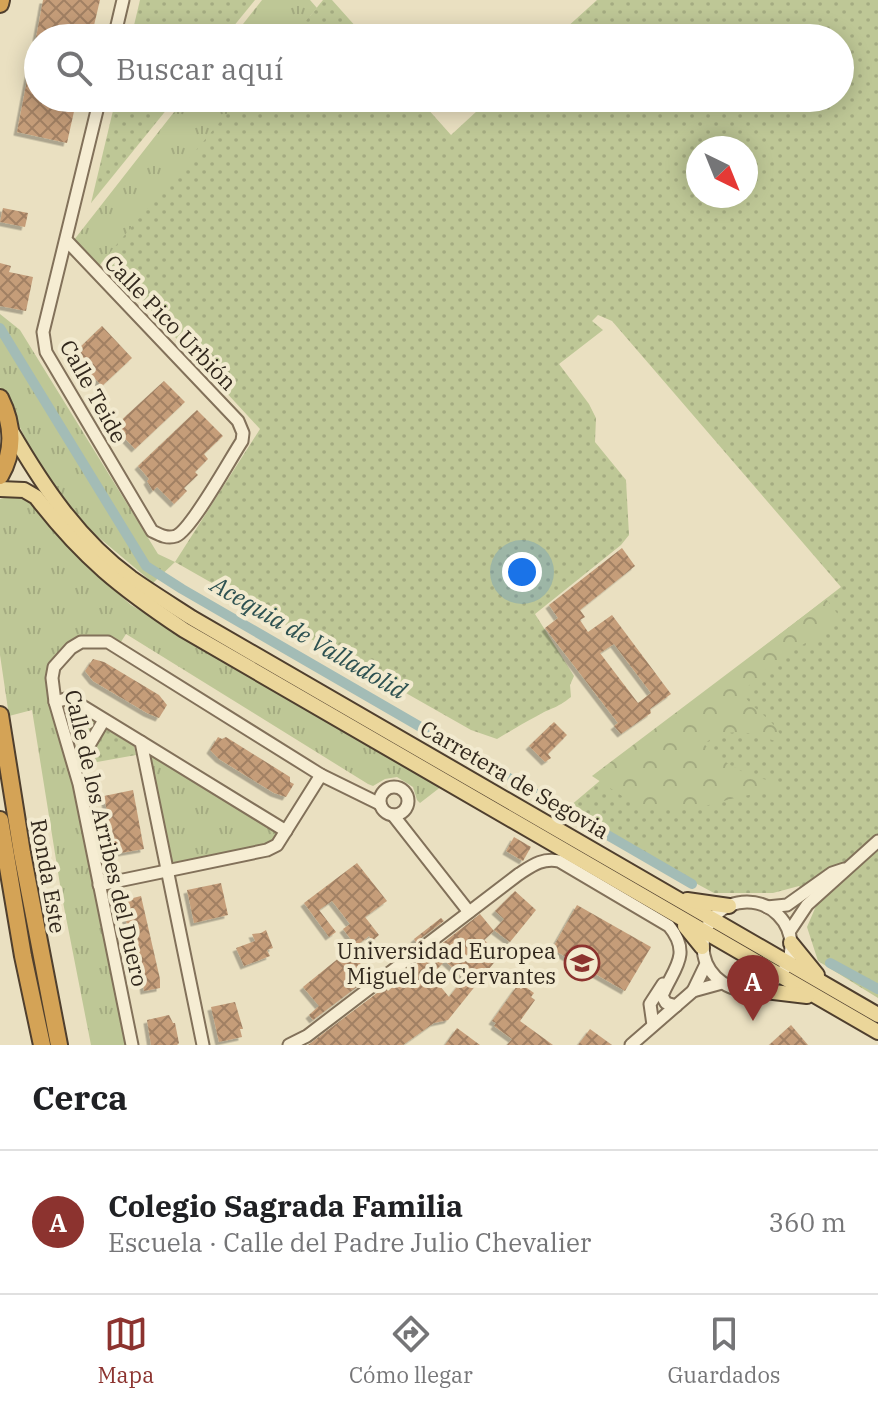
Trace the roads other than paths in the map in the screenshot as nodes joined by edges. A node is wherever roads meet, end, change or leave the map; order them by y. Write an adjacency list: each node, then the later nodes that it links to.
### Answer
1 (123, 0): 2 (street)
2 (117, 24)
3 (97, 112): 4 (street, Calle Teide)
4 (67, 241): 9 (street, Calle Teide); 9 (street, Calle Pico Urbión)
5 (0, 398): 6 (highway)
6 (11, 431): 7 (highway); 24 (main road, Carretera de Segovia)
7 (0, 476)
8 (0, 489): 28 (main road, Carretera de Segovia)
9 (174, 537)
10 (55, 702): 12 (street); 14 (street, Calle de los Arribes del Duero); 15 (street, Calle de los Arribes del Duero)
11 (0, 715): 45 (highway, Ronda Este)
12 (104, 720): 13 (street); 14 (street)
13 (141, 742): 19 (street); 22 (street)
14 (75, 769): 23 (street, Calle de los Arribes del Duero)
15 (321, 775): 16 (street, Calle de los Arribes del Duero); 19 (street)
16 (380, 799): 17 (street); 17 (street)
17 (397, 817): 27 (street)
18 (0, 820): 44 (highway, Ronda Este)
19 (286, 831): 22 (street)
20 (878, 841): 21 (street)
21 (844, 869): 26 (street); 29 (street)
22 (168, 870): 23 (street); 47 (street)
23 (99, 885): 46 (street, Calle de los Arribes del Duero)
24 (671, 895): 25 (main road); 28 (main road, Carretera de Segovia)
25 (729, 906): 26 (street); 28 (street)
26 (767, 907): 29 (street)
27 (469, 912): 32 (street); 48 (street)
28 (706, 933): 30 (main road, Carretera de Segovia); 31 (street); 33 (main road, Carretera de Segovia)
29 (790, 937): 30 (street); 37 (main road)
30 (789, 962): 33 (street); 37 (main road, Carretera de Segovia)
31 (706, 964): 34 (street); 36 (street)
32 (677, 969): 38 (street); 39 (street)
33 (780, 976): 35 (street); 37 (main road, Carretera de Segovia)
34 (722, 983): 35 (street); 36 (street)
35 (757, 990): 37 (main road)
36 (693, 991): 39 (street)
37 (822, 991): 41 (main road, Carretera de Segovia); 43 (main road, Carretera de Segovia)
38 (657, 992): 40 (street); 42 (street)
39 (676, 1006): 40 (street)
40 (666, 1014): 42 (street)
41 (878, 1015)
42 (653, 1025): 49 (street)
43 (878, 1032)
44 (42, 1045)
45 (59, 1045)
46 (132, 1045)
47 (203, 1045)
48 (289, 1045)
49 (631, 1045)

